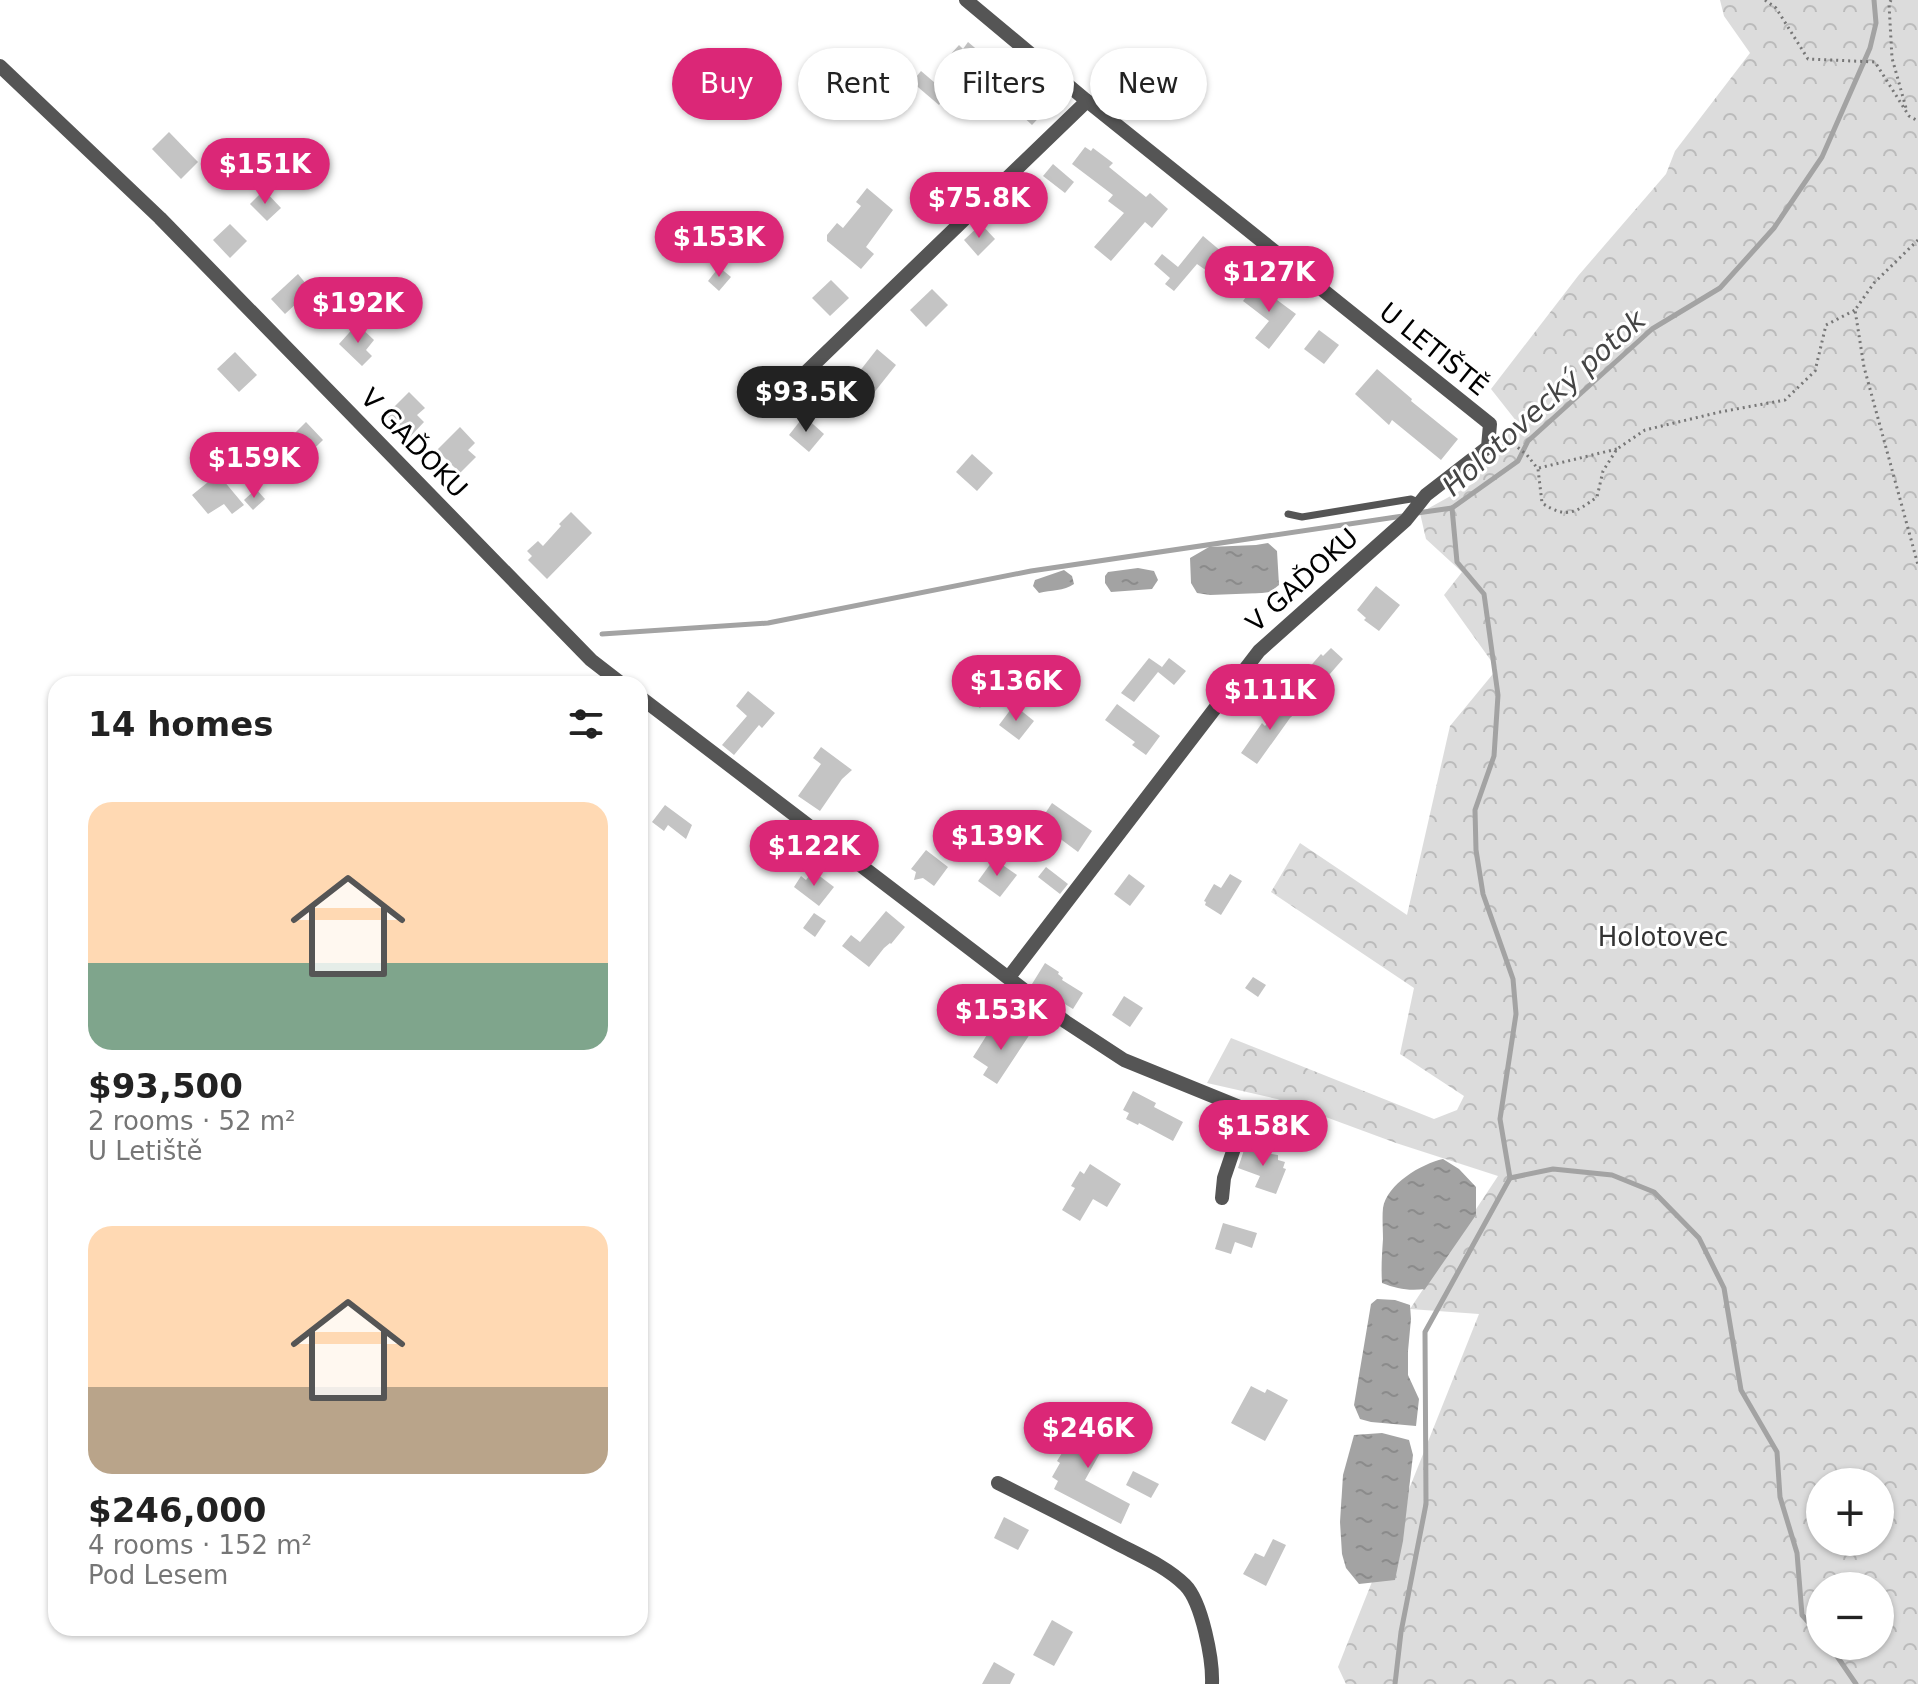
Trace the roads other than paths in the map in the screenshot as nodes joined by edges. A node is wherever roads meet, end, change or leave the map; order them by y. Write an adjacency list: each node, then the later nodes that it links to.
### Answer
1 (966, 0): 3 (street, U LETIŠTĚ)
2 (0, 66): 8 (street, V GAĎOKU)
3 (1087, 101): 4 (street); 5 (street, U LETIŠTĚ)
4 (804, 374)
5 (1490, 424): 6 (street, V GAĎOKU)
6 (1420, 503): 7 (lane); 10 (street, V GAĎOKU)
7 (1288, 514)
8 (612, 676)
9 (648, 703): 10 (street)
10 (1009, 977): 11 (street)
11 (1222, 1198)
12 (998, 1483): 13 (street)
13 (1212, 1684)

